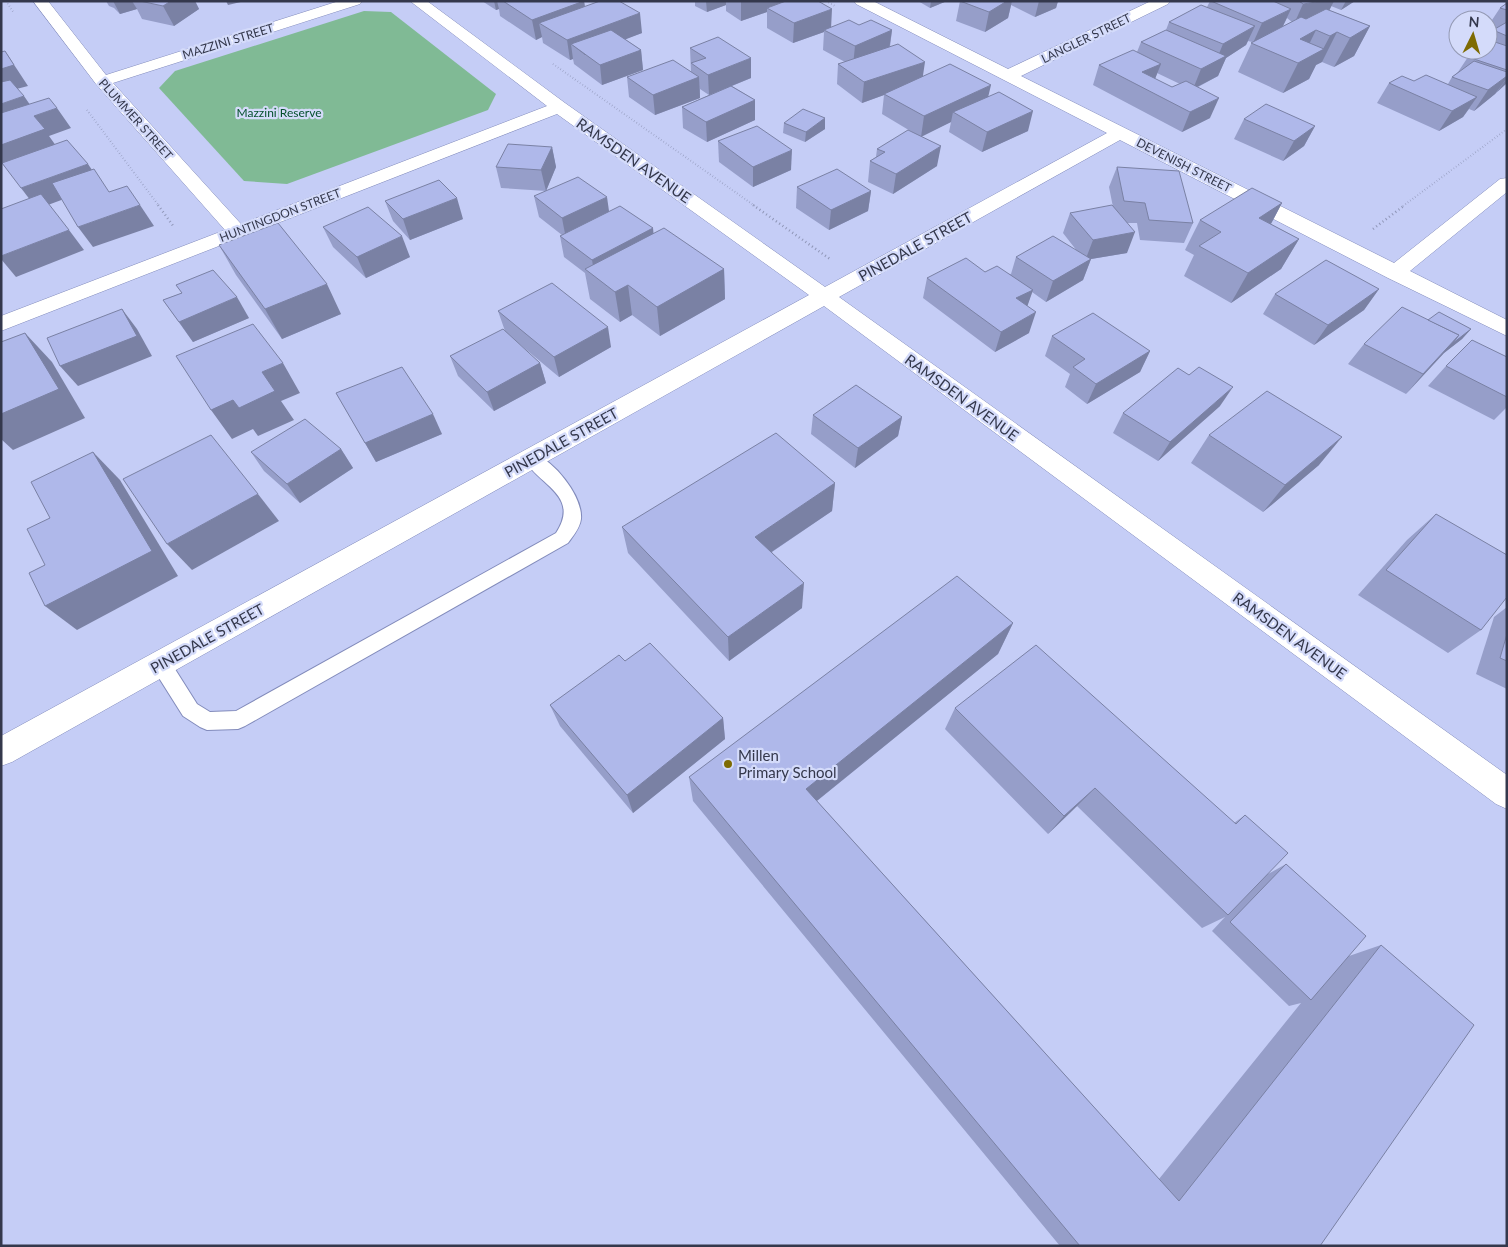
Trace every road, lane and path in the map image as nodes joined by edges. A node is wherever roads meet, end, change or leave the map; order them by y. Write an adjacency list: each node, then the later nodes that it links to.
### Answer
1 (6, 1): 7 (path)
2 (40, 1): 10 (street, PLUMMER STREET)
3 (355, 1): 10 (street, MAZZINI STREET)
4 (417, 1): 12 (street, RAMSDEN AVENUE)
5 (861, 1): 9 (street, DEVENISH STREET)
6 (1163, 1): 9 (street, LANGLER STREET)
7 (18, 17)
8 (553, 64): 19 (path)
9 (1009, 75): 14 (street, DEVENISH STREET)
10 (102, 81): 16 (street, PLUMMER STREET)
11 (83, 105): 18 (path)
12 (559, 107): 16 (street, HUNTINGDON STREET); 21 (street, RAMSDEN AVENUE)
13 (1507, 129): 17 (path)
14 (1121, 132): 17 (street, DEVENISH STREET); 21 (street, PINEDALE STREET)
15 (1507, 183): 20 (street)
16 (238, 232): 18 (street, HUNTINGDON STREET)
17 (1347, 248): 20 (street, DEVENISH STREET)
18 (191, 250): 22 (street, HUNTINGDON STREET)
19 (831, 259)
20 (1395, 273): 23 (street, DEVENISH STREET)
21 (824, 296): 24 (street, PINEDALE STREET); 27 (street, RAMSDEN AVENUE)
22 (1, 324)
23 (1507, 329)
24 (532, 459): 25 (street, PINEDALE STREET); 25 (lane)
25 (161, 664): 26 (street, PINEDALE STREET)
26 (1, 752)
27 (1507, 794)

